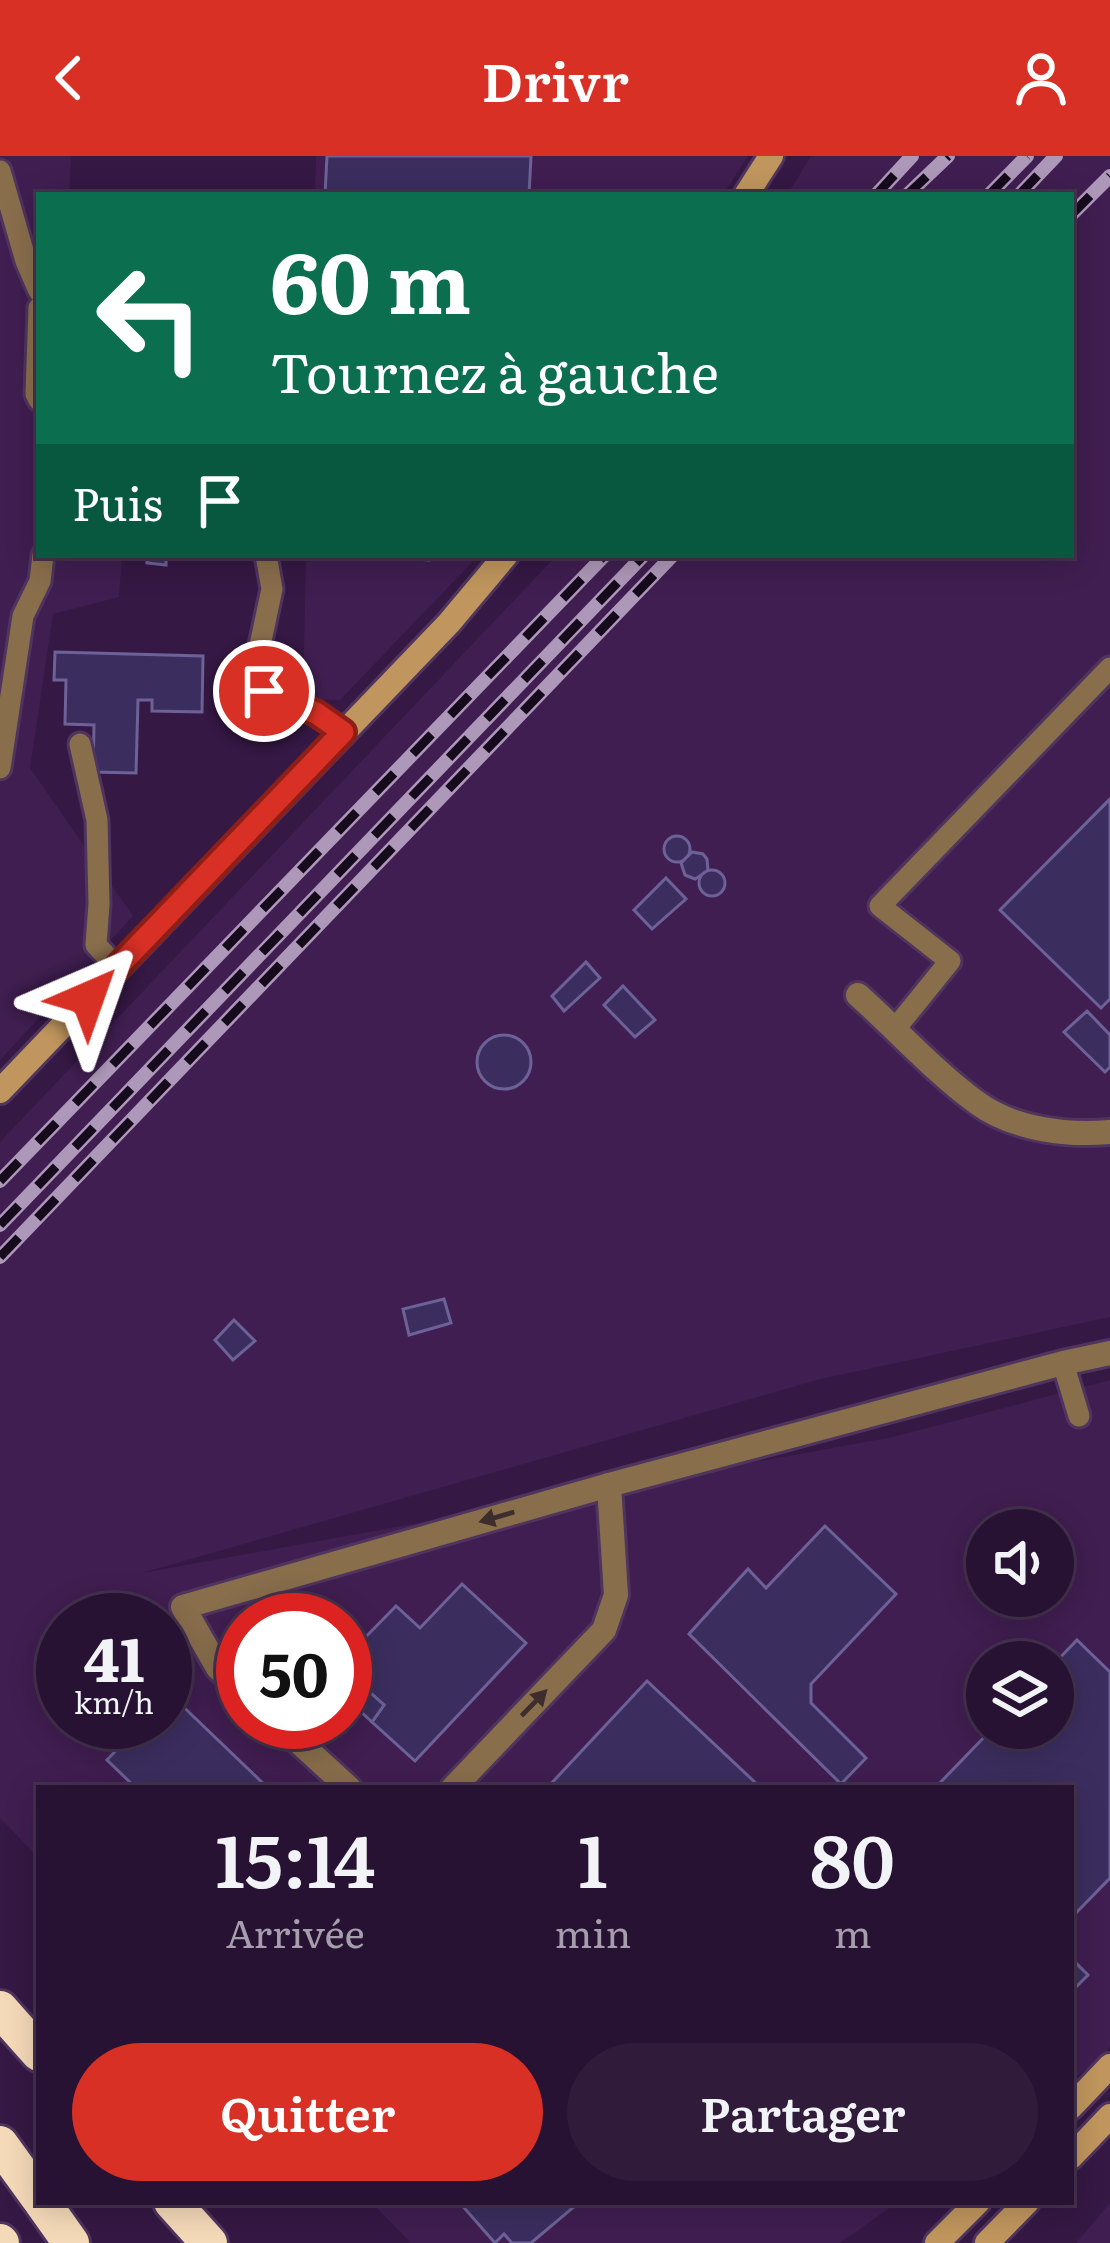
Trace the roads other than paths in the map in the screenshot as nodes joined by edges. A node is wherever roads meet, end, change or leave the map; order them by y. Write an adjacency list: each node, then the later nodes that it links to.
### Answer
1 (771, 156): 3 (main road)
2 (0, 171): 4 (lane)
3 (748, 192)
4 (36, 284)
5 (44, 558): 11 (lane)
6 (267, 558): 9 (lane)
7 (503, 558): 9 (main road)
8 (1110, 668): 14 (lane)
9 (343, 732): 12 (main road)
10 (80, 744): 12 (lane)
11 (0, 768)
12 (117, 967): 15 (main road)
13 (858, 995): 14 (street)
14 (896, 1029): 16 (street)
15 (0, 1091)
16 (1110, 1132)
17 (1110, 1353): 18 (street)
18 (1063, 1363): 19 (lane); 20 (street)
19 (1078, 1416)
20 (609, 1484): 21 (street, one-way to 21); 26 (street, one-way to 20)
21 (231, 1593)
22 (216, 1597): 23 (street, one-way to 23)
23 (216, 1665)
24 (306, 1749): 25 (street)
25 (346, 1785)
26 (456, 1785)
27 (0, 2009): 28 (highway)
28 (36, 2050)
29 (1110, 2066): 30 (main road)
30 (1074, 2104)
31 (1110, 2116): 33 (main road)
32 (0, 2144): 34 (highway)
33 (1074, 2153)
34 (36, 2194)
35 (44, 2205): 39 (highway)
36 (175, 2205): 40 (highway)
37 (975, 2205): 41 (main road)
38 (1024, 2205): 42 (main road)
39 (71, 2243)
40 (209, 2243)
41 (938, 2243)
42 (987, 2243)

